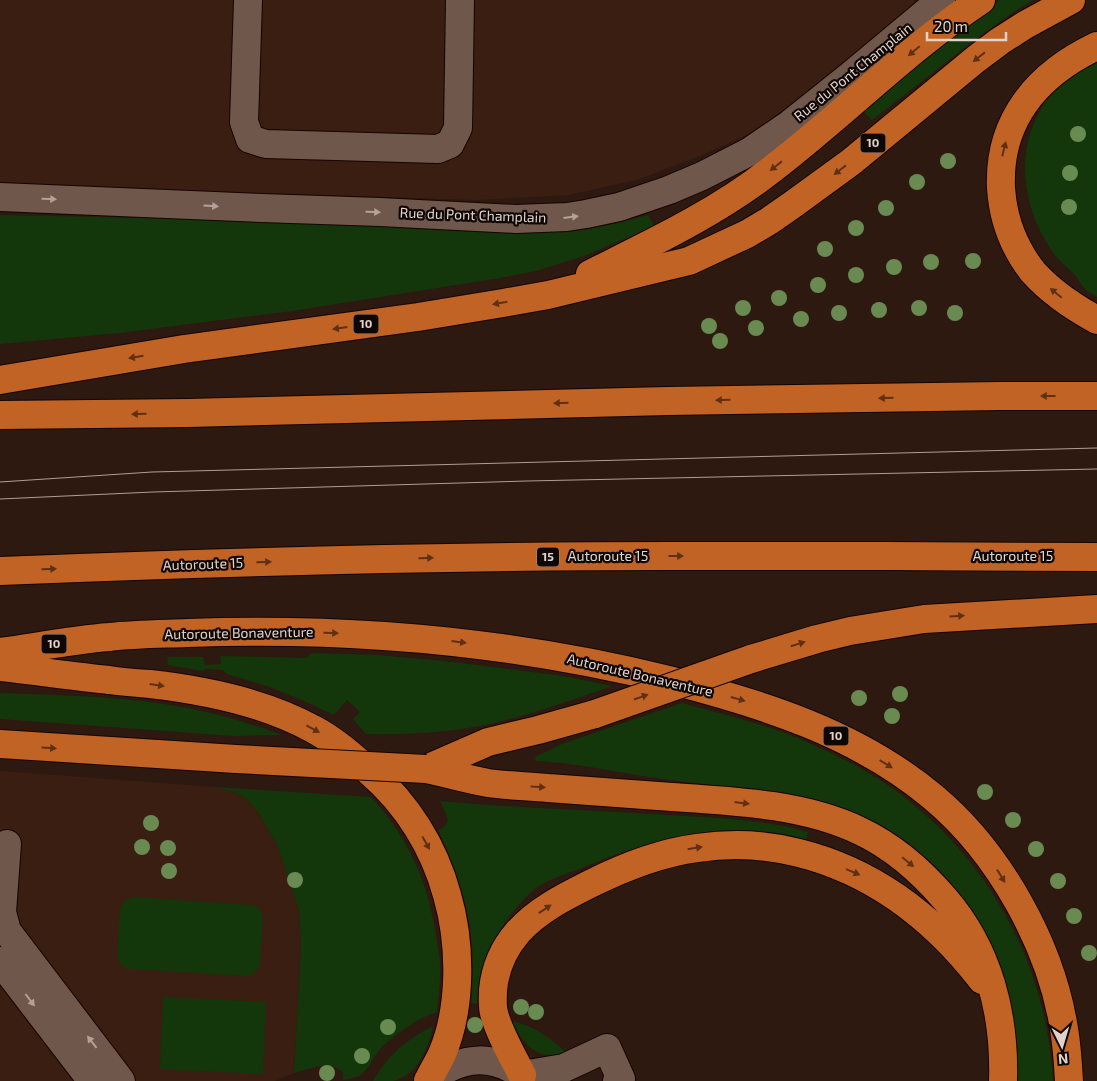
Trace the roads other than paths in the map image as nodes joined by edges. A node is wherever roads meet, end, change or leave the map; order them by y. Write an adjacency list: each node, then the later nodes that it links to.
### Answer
1 (248, 0): 2 (street)
2 (460, 0)
3 (941, 0): 7 (street, Rue du Pont Champlain, one-way to 3)
4 (981, 0): 8 (highway, one-way to 8)
5 (1071, 0): 8 (highway, 10, one-way to 8)
6 (1097, 46): 9 (highway, one-way to 6)
7 (0, 197)
8 (548, 295): 10 (highway, 10, one-way to 10)
9 (1097, 320)
10 (0, 380)
11 (1097, 396): 12 (highway, one-way to 12)
12 (0, 415)
13 (1097, 557): 14 (highway, Autoroute 15 / 15, one-way to 13)
14 (0, 571)
15 (1097, 609): 19 (highway, one-way to 15, bridge)
16 (0, 652): 29 (highway, Autoroute Bonaventure / 10, one-way to 29)
17 (0, 667): 26 (highway, one-way to 26)
18 (0, 744): 19 (highway, one-way to 19, bridge)
19 (426, 769): 22 (highway, one-way to 22)
20 (7, 844): 25 (street, one-way to 20)
21 (0, 961): 24 (street, one-way to 24)
22 (995, 998): 23 (highway, one-way to 22); 28 (highway)
23 (526, 1078): 26 (street); 27 (street)
24 (92, 1081)
25 (121, 1081)
26 (428, 1081)
27 (617, 1081)
28 (1003, 1081)
29 (1069, 1081)

